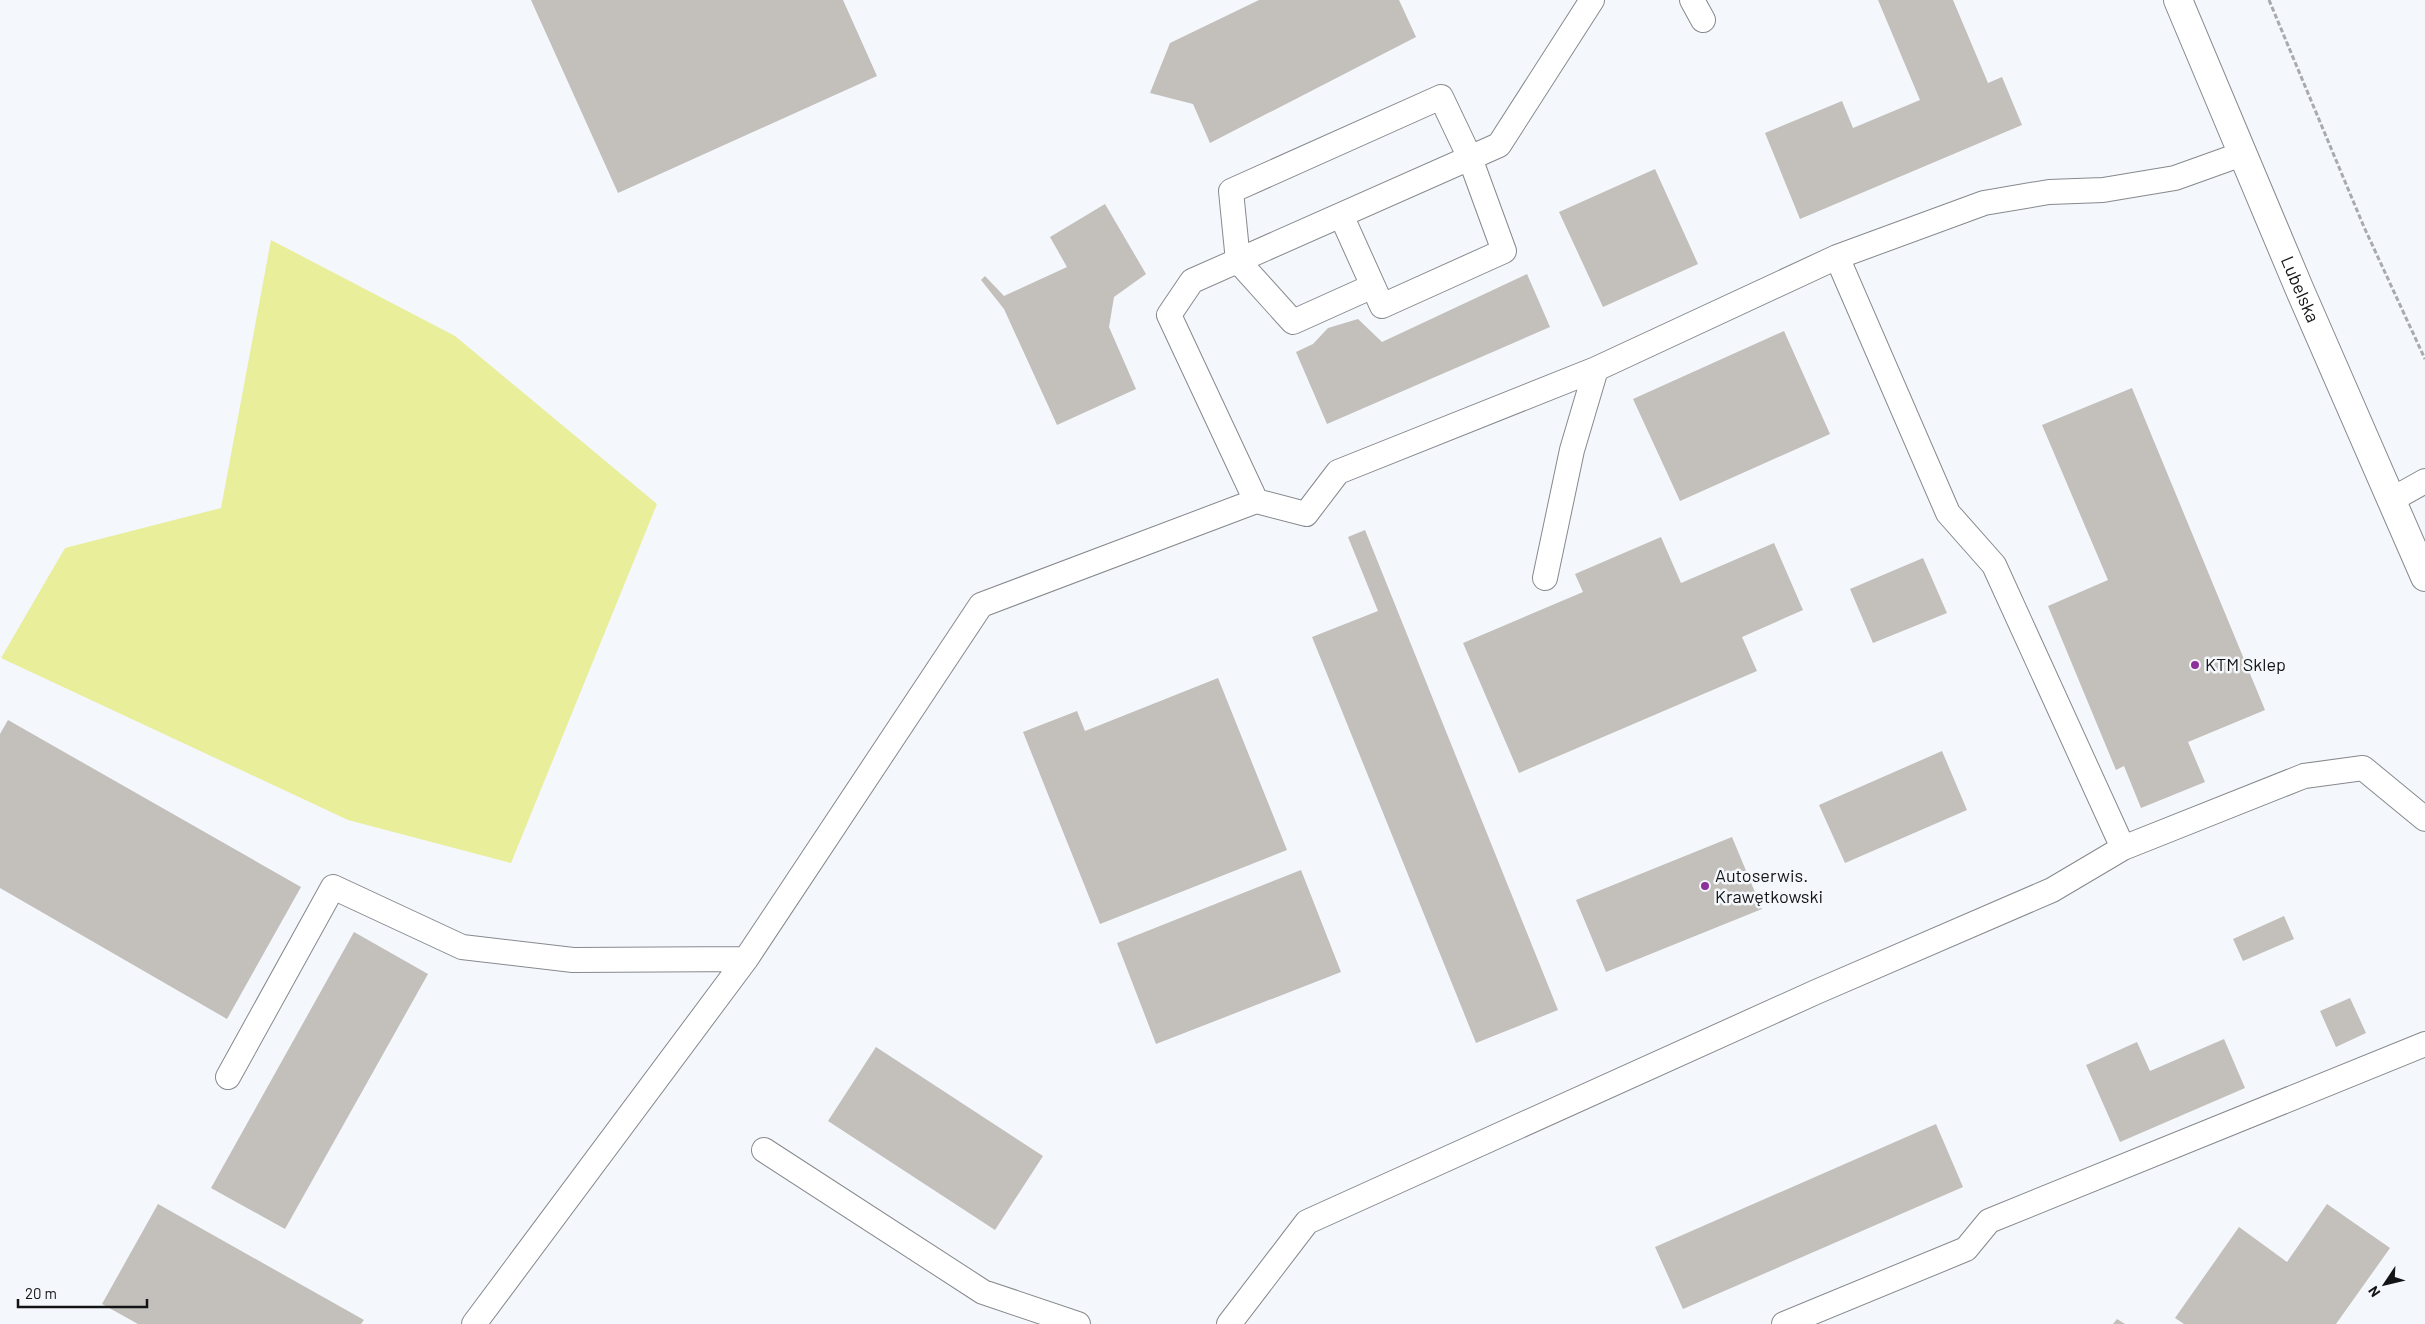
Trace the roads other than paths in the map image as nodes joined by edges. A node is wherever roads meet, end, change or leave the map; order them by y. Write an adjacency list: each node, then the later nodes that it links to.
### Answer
1 (1592, 0): 4 (lane)
2 (2178, 0): 3 (street, Lubelska)
3 (2242, 154): 6 (lane); 11 (street, Lubelska)
4 (1470, 158): 5 (lane); 7 (lane); 8 (lane)
5 (1341, 215): 7 (lane); 8 (lane)
6 (1837, 257): 9 (lane); 16 (lane)
7 (1238, 261): 8 (lane); 12 (lane)
8 (1373, 286)
9 (1596, 369): 12 (lane); 14 (lane)
10 (2425, 481): 11 (lane)
11 (2391, 500): 13 (street, Lubelska)
12 (1256, 501): 17 (lane)
13 (2425, 577)
14 (1545, 578)
15 (2425, 820): 16 (lane)
16 (2123, 848): 23 (lane)
17 (746, 960): 19 (lane); 21 (lane)
18 (2425, 1044): 24 (lane)
19 (228, 1078)
20 (764, 1150): 22 (lane)
21 (474, 1324)
22 (1078, 1324)
23 (1229, 1324)
24 (1784, 1324)

